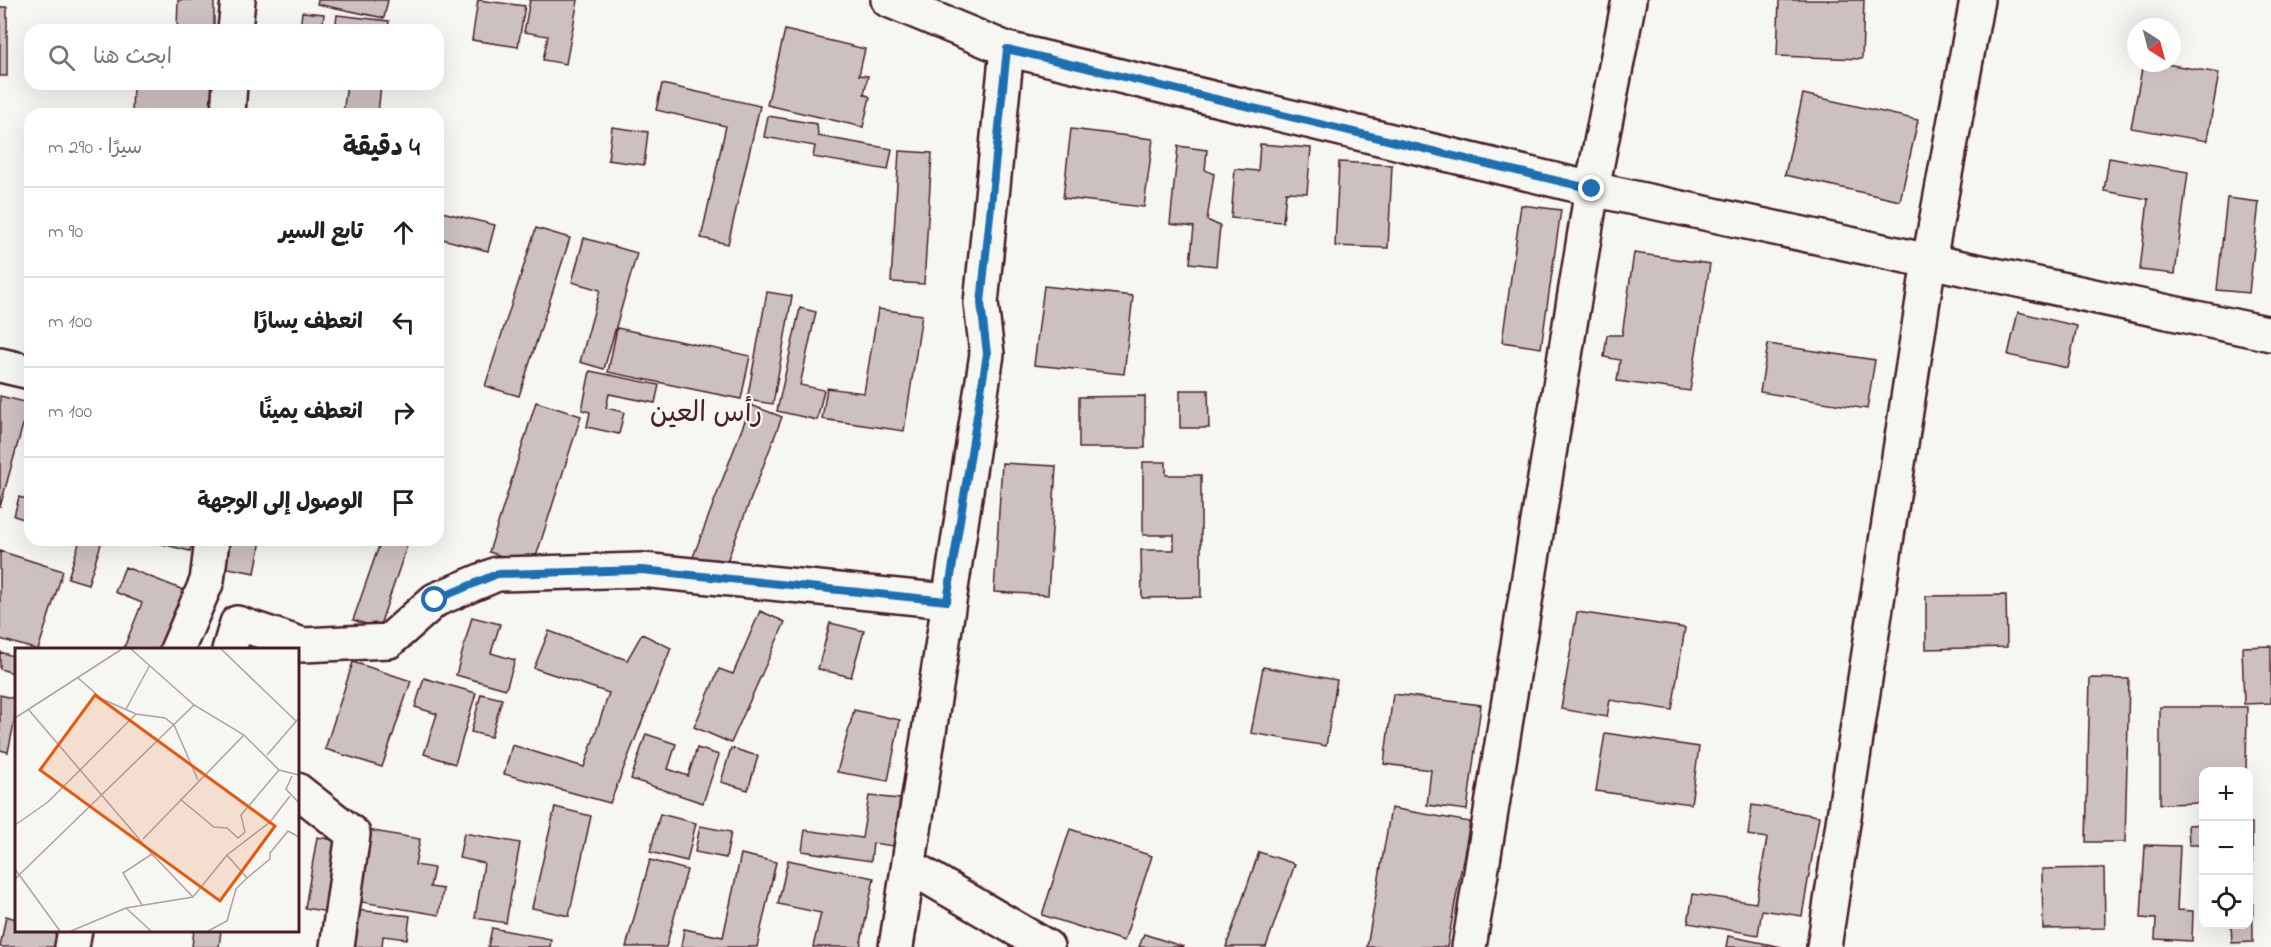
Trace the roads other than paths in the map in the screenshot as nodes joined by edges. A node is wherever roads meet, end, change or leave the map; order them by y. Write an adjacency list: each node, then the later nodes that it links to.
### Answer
1 (238, 0): 5 (street)
2 (888, 0): 6 (street)
3 (1629, 0): 9 (street)
4 (1977, 0): 10 (street)
5 (236, 24)
6 (1007, 49): 9 (street); 16 (street)
7 (230, 90): 8 (street)
8 (228, 108)
9 (1592, 189): 10 (street); 26 (street)
10 (1929, 261): 11 (street); 27 (street)
11 (2271, 334)
12 (0, 365): 13 (street)
13 (24, 371)
14 (211, 546): 15 (street)
15 (207, 581): 17 (street); 18 (street)
16 (947, 601): 17 (street); 20 (street)
17 (233, 636)
18 (178, 648)
19 (298, 791): 23 (street)
20 (909, 866): 24 (street); 25 (street)
21 (75, 932): 22 (street)
22 (72, 947)
23 (337, 947)
24 (896, 947)
25 (1047, 947)
26 (1469, 947)
27 (1824, 947)

